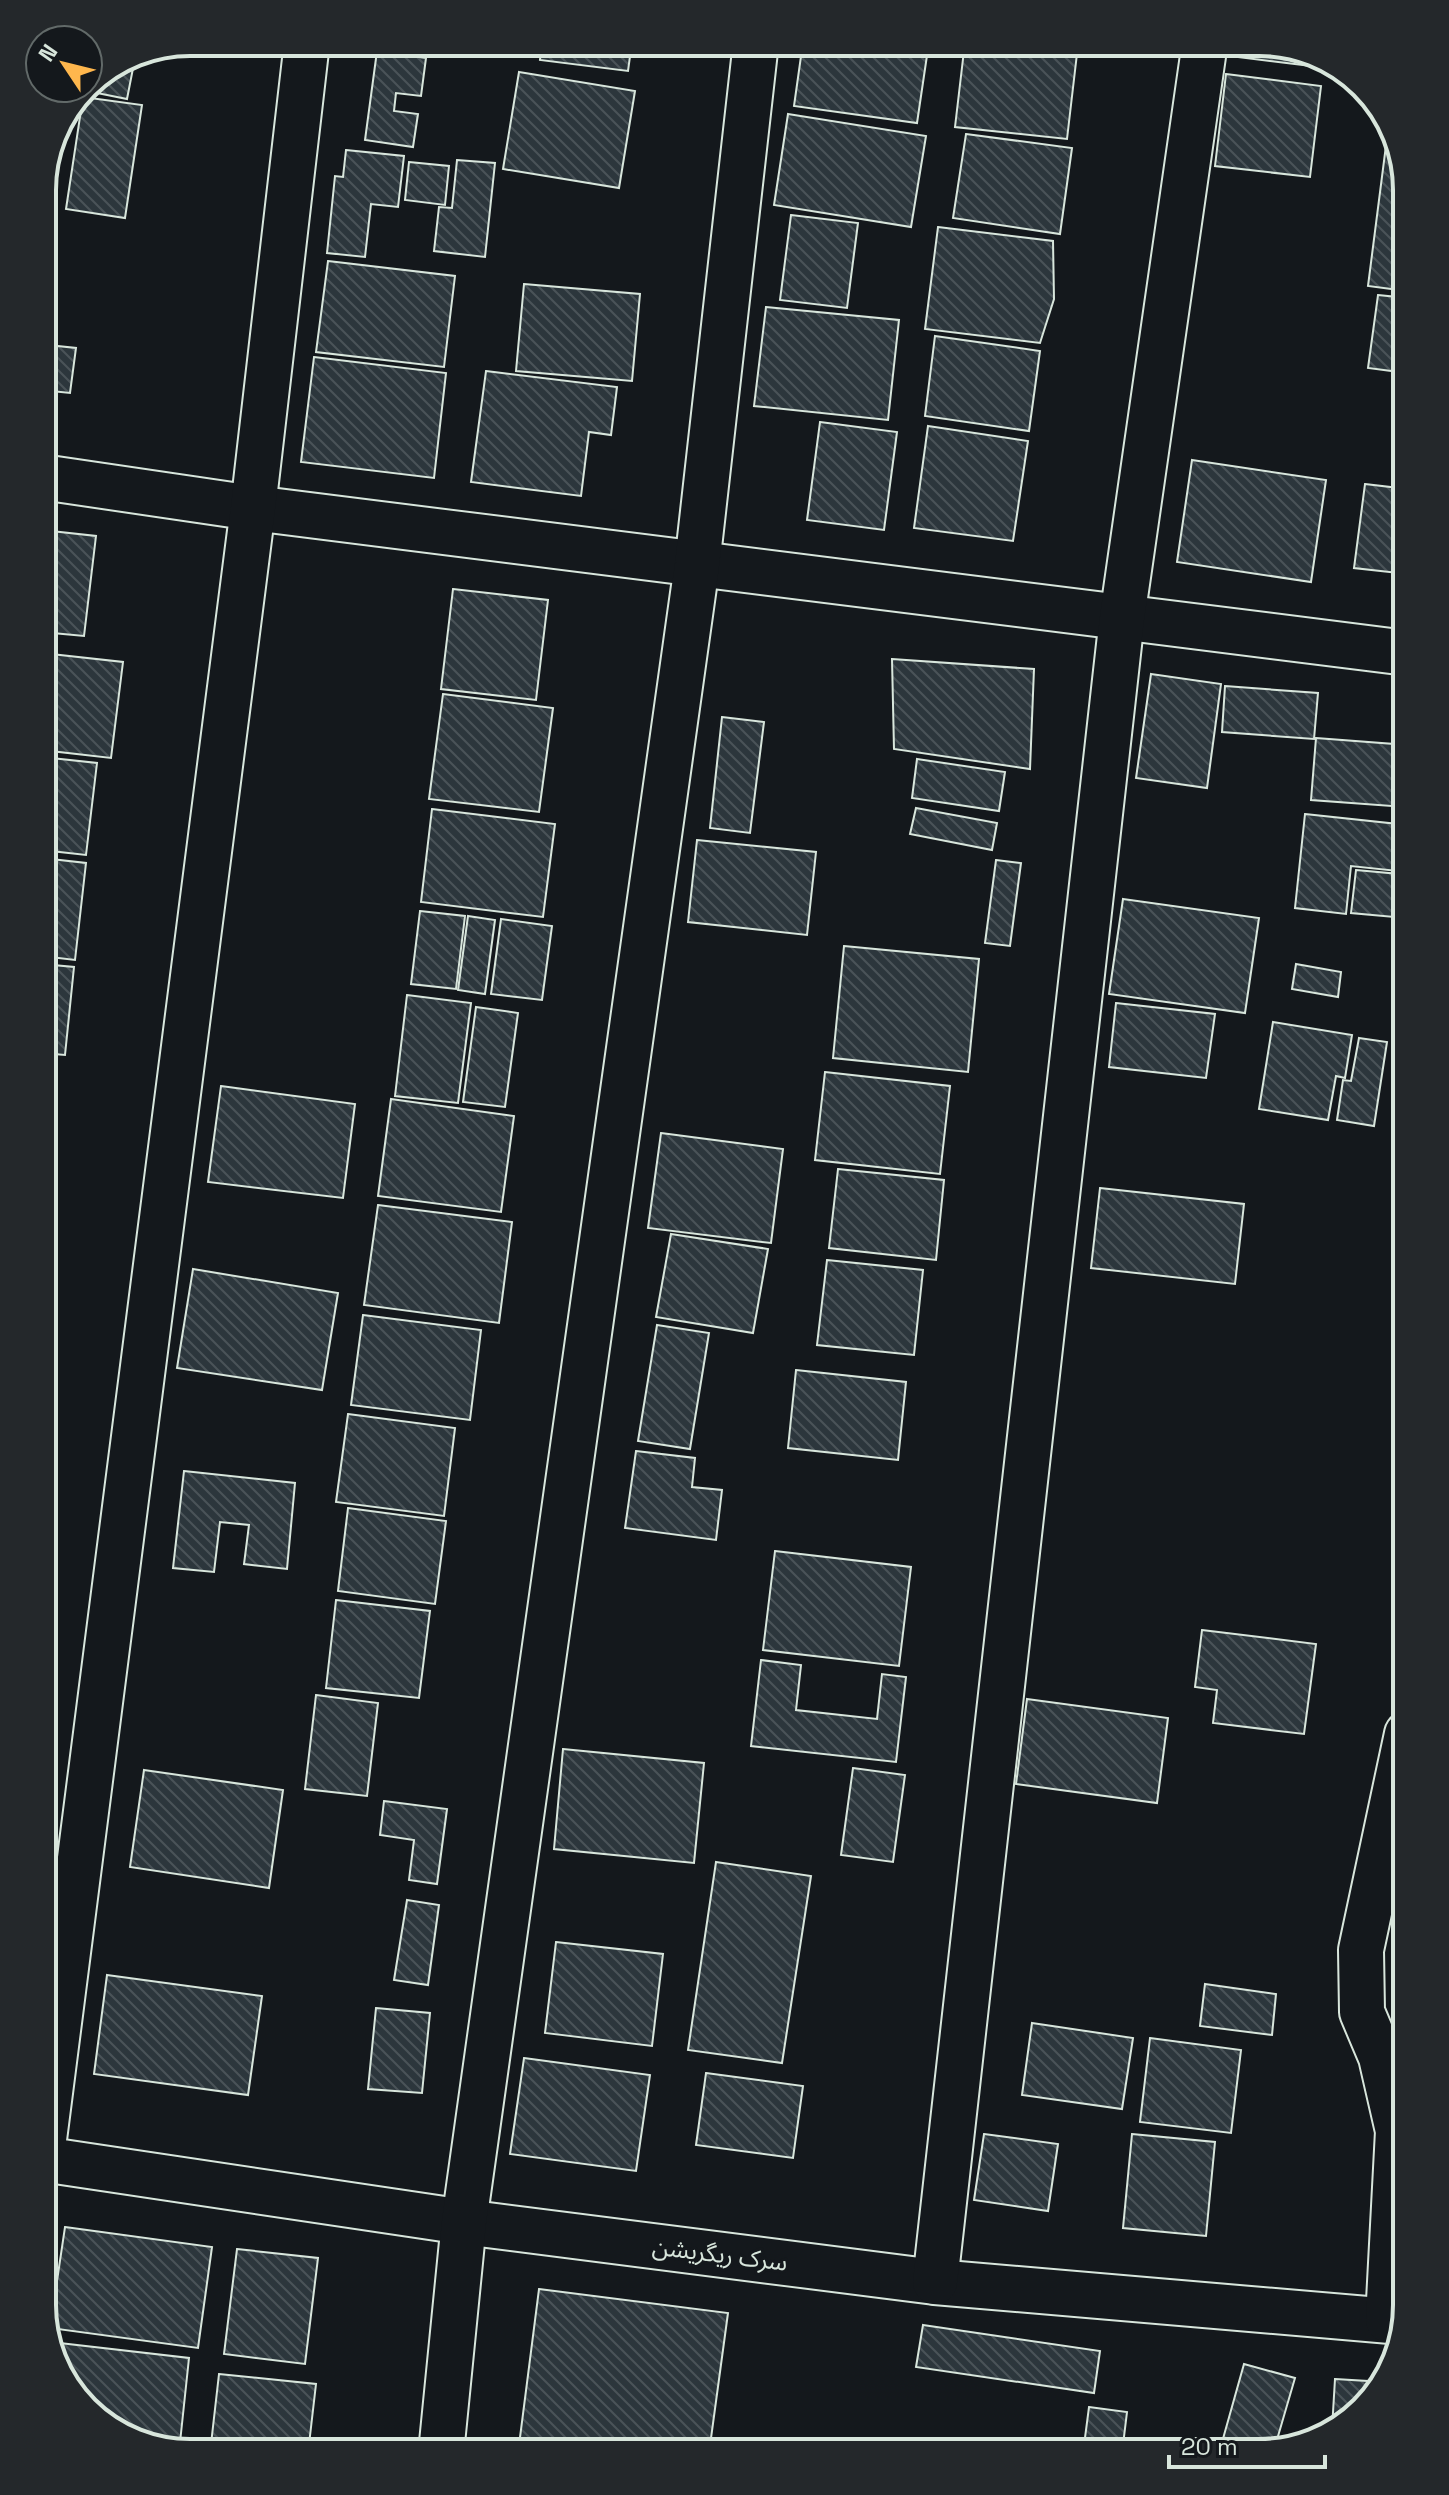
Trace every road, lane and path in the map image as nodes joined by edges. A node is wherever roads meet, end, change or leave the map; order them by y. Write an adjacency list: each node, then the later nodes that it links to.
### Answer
1 (305, 56): 5 (street)
2 (754, 56): 6 (street)
3 (1203, 56): 7 (street)
4 (56, 479): 5 (street)
5 (253, 508): 6 (street); 10 (street)
6 (697, 565): 7 (street); 13 (street)
7 (1122, 618): 8 (street); 14 (street)
8 (1393, 651)
9 (1393, 1800): 11 (street)
10 (56, 2048)
11 (1393, 2109)
12 (56, 2159): 13 (street, سرک ریگریشن)
13 (464, 2222): 14 (street, سرک ریگریشن); 16 (street)
14 (935, 2282): 15 (street, سرک ریگریشن)
15 (1392, 2321)
16 (442, 2439)

